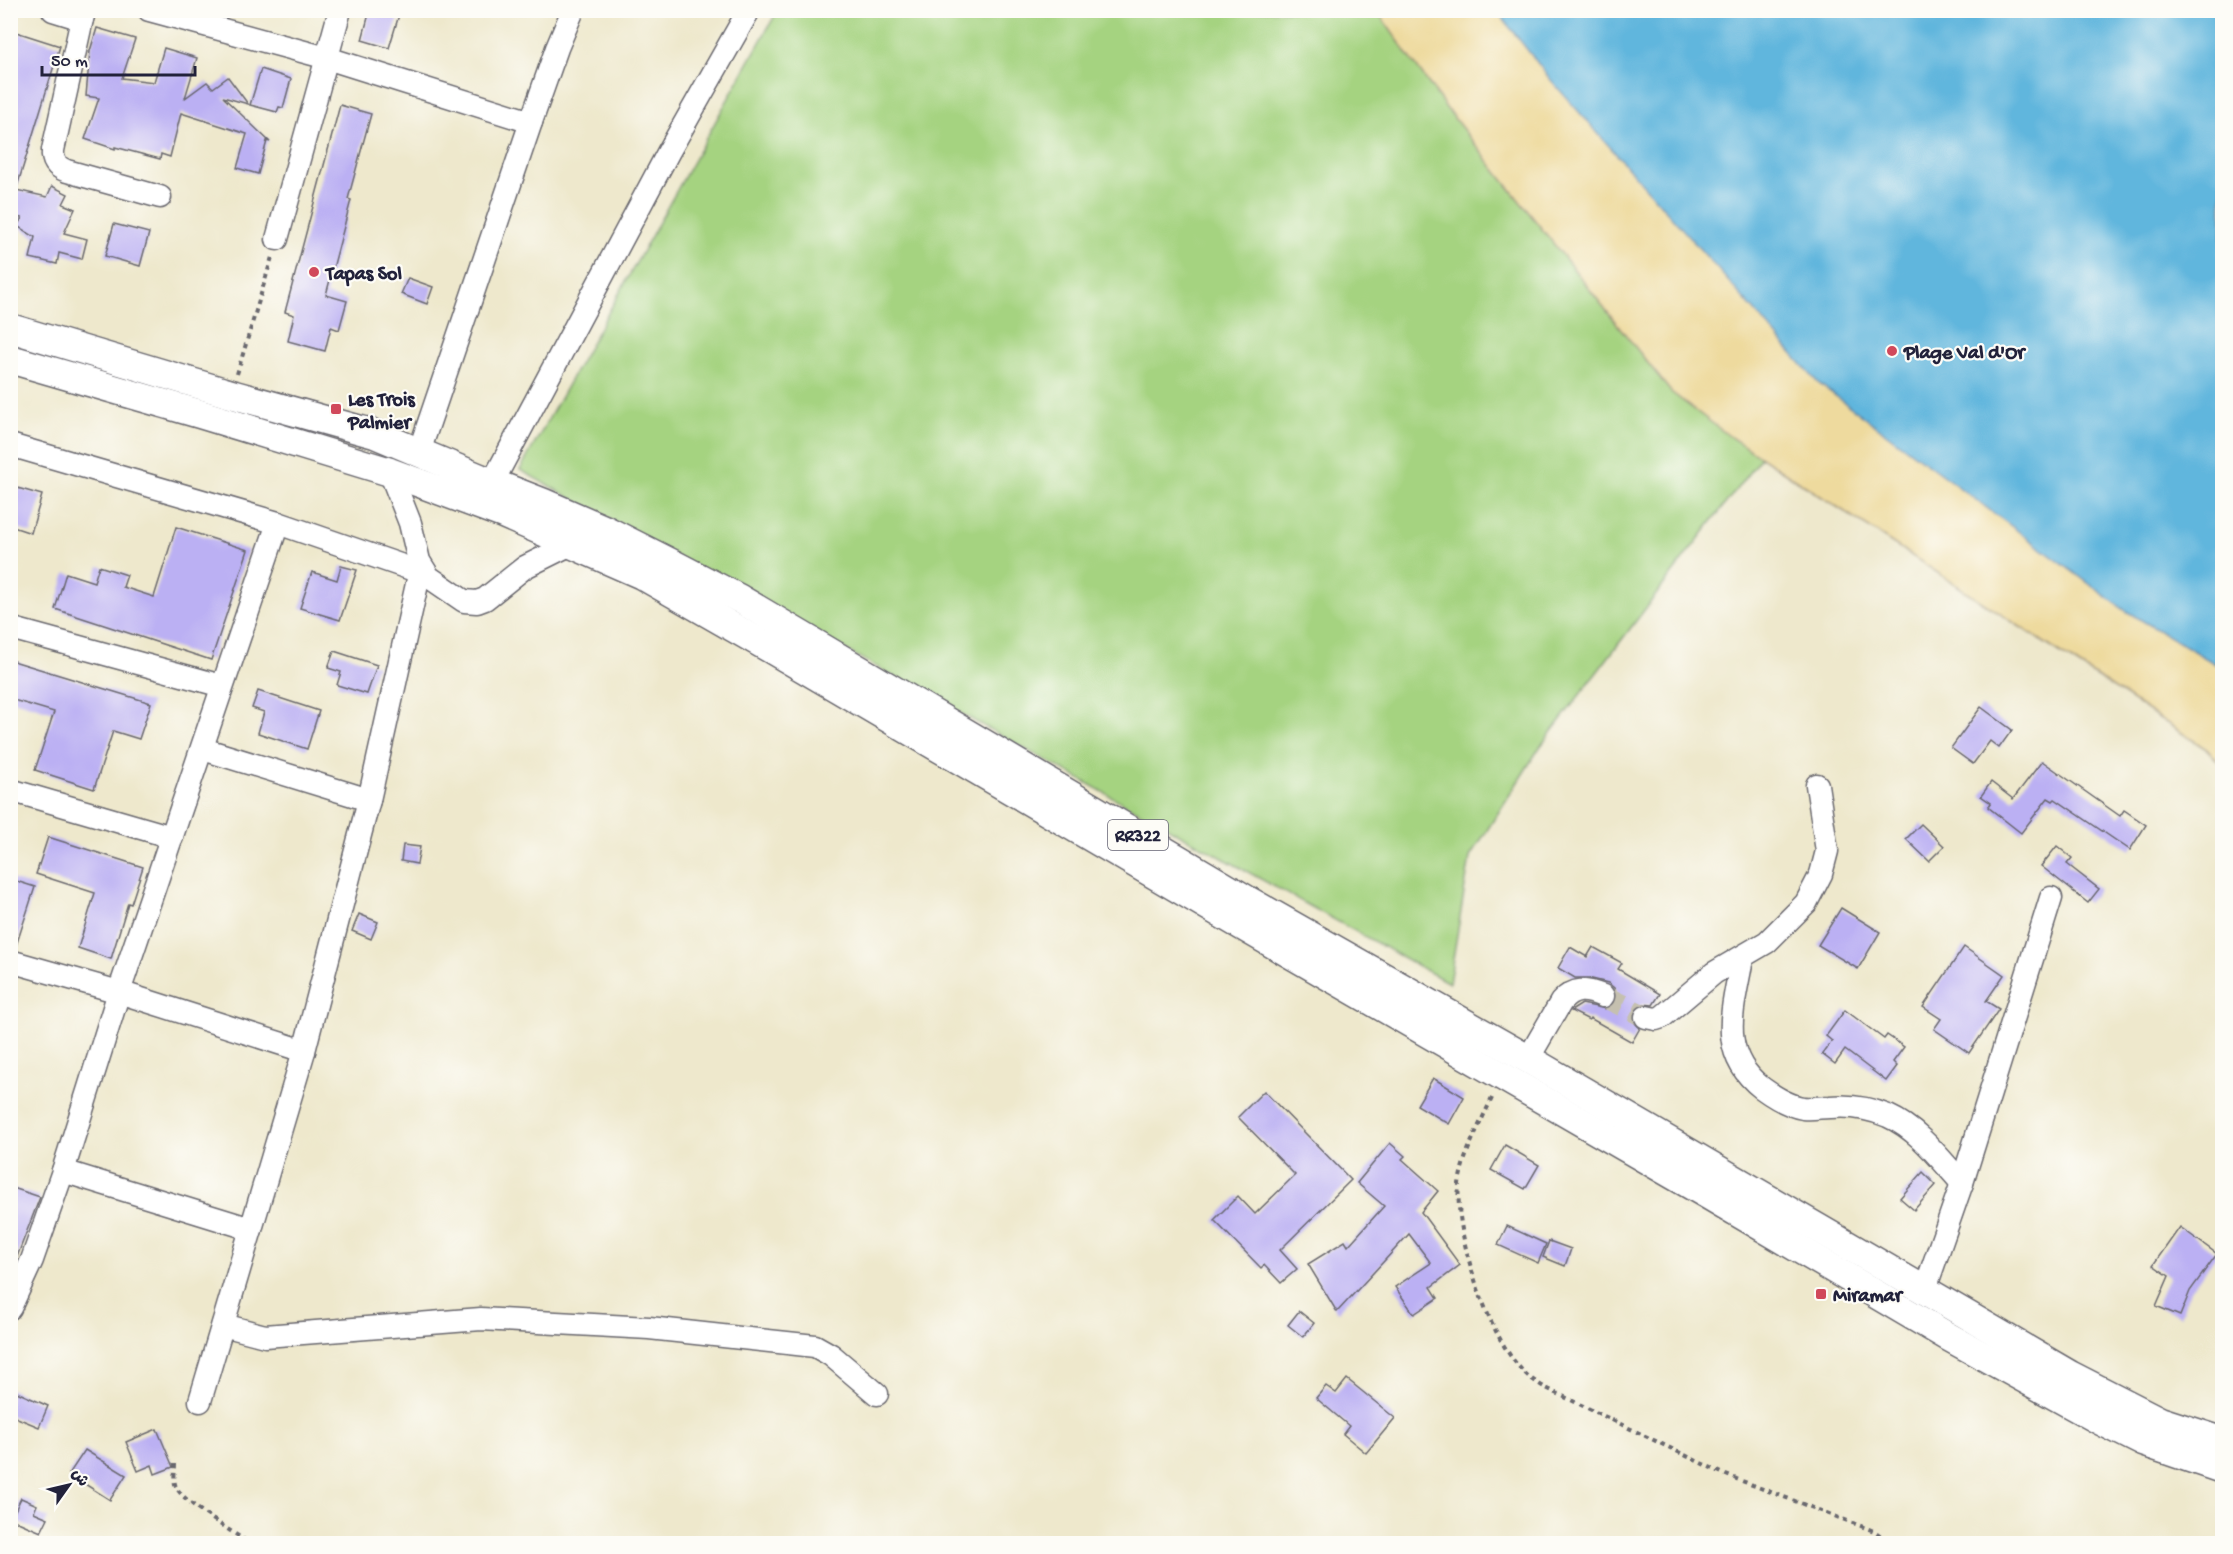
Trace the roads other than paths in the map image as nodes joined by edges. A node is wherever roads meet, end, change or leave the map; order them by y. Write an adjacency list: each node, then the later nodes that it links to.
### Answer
1 (53, 10): 6 (street)
2 (149, 10): 7 (street)
3 (340, 10): 7 (street)
4 (573, 10): 8 (street)
5 (749, 10): 16 (street)
6 (84, 15): 9 (street)
7 (327, 58): 8 (street); 10 (street)
8 (531, 122): 14 (street)
9 (160, 197)
10 (277, 239)
11 (10, 328): 14 (main road, RR322)
12 (10, 359): 15 (main road, RR322)
13 (10, 445): 17 (street)
14 (419, 452): 16 (main road, RR322)
15 (390, 472): 18 (main road, RR322); 19 (street)
16 (492, 483): 34 (main road, RR322)
17 (278, 524): 19 (street); 21 (street)
18 (573, 543): 19 (street); 44 (main road, RR322)
19 (421, 569): 25 (street)
20 (10, 628): 21 (street)
21 (222, 686): 22 (street)
22 (203, 749): 25 (street); 26 (street)
23 (1817, 785): 28 (street)
24 (10, 790): 26 (street)
25 (369, 800): 33 (street)
26 (172, 837): 30 (street)
27 (2050, 898): 36 (street)
28 (1742, 958): 32 (street); 36 (street)
29 (10, 961): 30 (street)
30 (118, 992): 33 (street); 35 (street)
31 (1603, 996): 34 (street)
32 (1646, 1017)
33 (304, 1051): 37 (street)
34 (1528, 1059): 38 (main road, RR322)
35 (63, 1171): 37 (street); 39 (street)
36 (1962, 1183): 38 (street)
37 (251, 1229): 40 (street)
38 (1924, 1292): 43 (main road, RR322)
39 (10, 1308)
40 (223, 1324): 41 (street); 42 (street)
41 (877, 1394)
42 (200, 1401)
43 (2223, 1441)
44 (2223, 1469)

